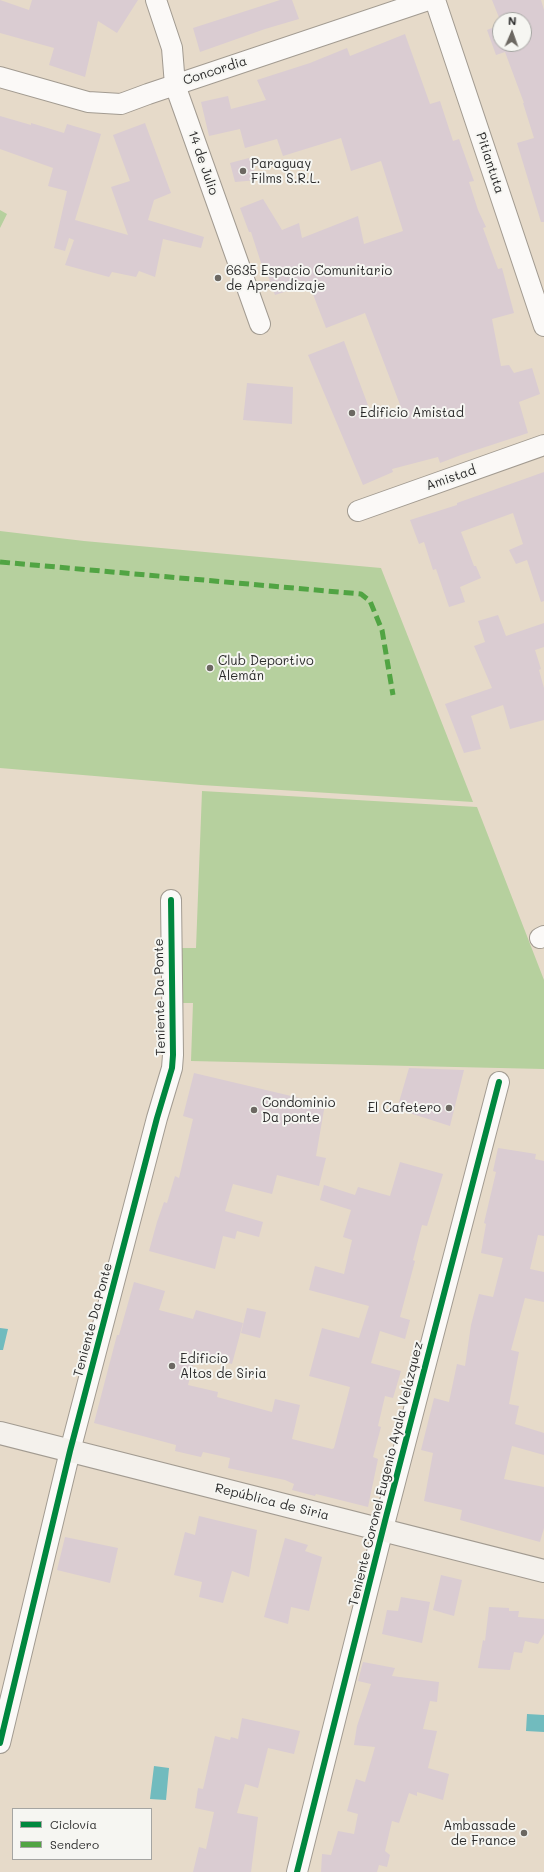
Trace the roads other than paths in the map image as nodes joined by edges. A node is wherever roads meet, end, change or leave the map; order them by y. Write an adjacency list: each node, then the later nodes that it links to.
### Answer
1 (156, 0): 5 (street, 14 de Julio)
2 (428, 0): 5 (street, Concordia)
3 (435, 0): 7 (street, Pitiantuta)
4 (0, 77): 5 (street, Concordia)
5 (175, 84): 6 (street, 14 de Julio)
6 (260, 324)
7 (544, 326)
8 (544, 445): 9 (street, Amistad)
9 (358, 511)
10 (171, 900): 13 (street, Teniente Da Ponte)
11 (499, 1082): 14 (street, Teniente Coronel Eugenio Ayala Velázquez)
12 (0, 1433): 13 (street, República de Siria)
13 (70, 1451): 14 (street, República de Siria); 16 (street, Teniente Da Ponte)
14 (382, 1530): 15 (street, República de Siria); 17 (street, Teniente Coronel Eugenio Ayala Velázquez)
15 (544, 1571)
16 (0, 1743)
17 (297, 1872)

